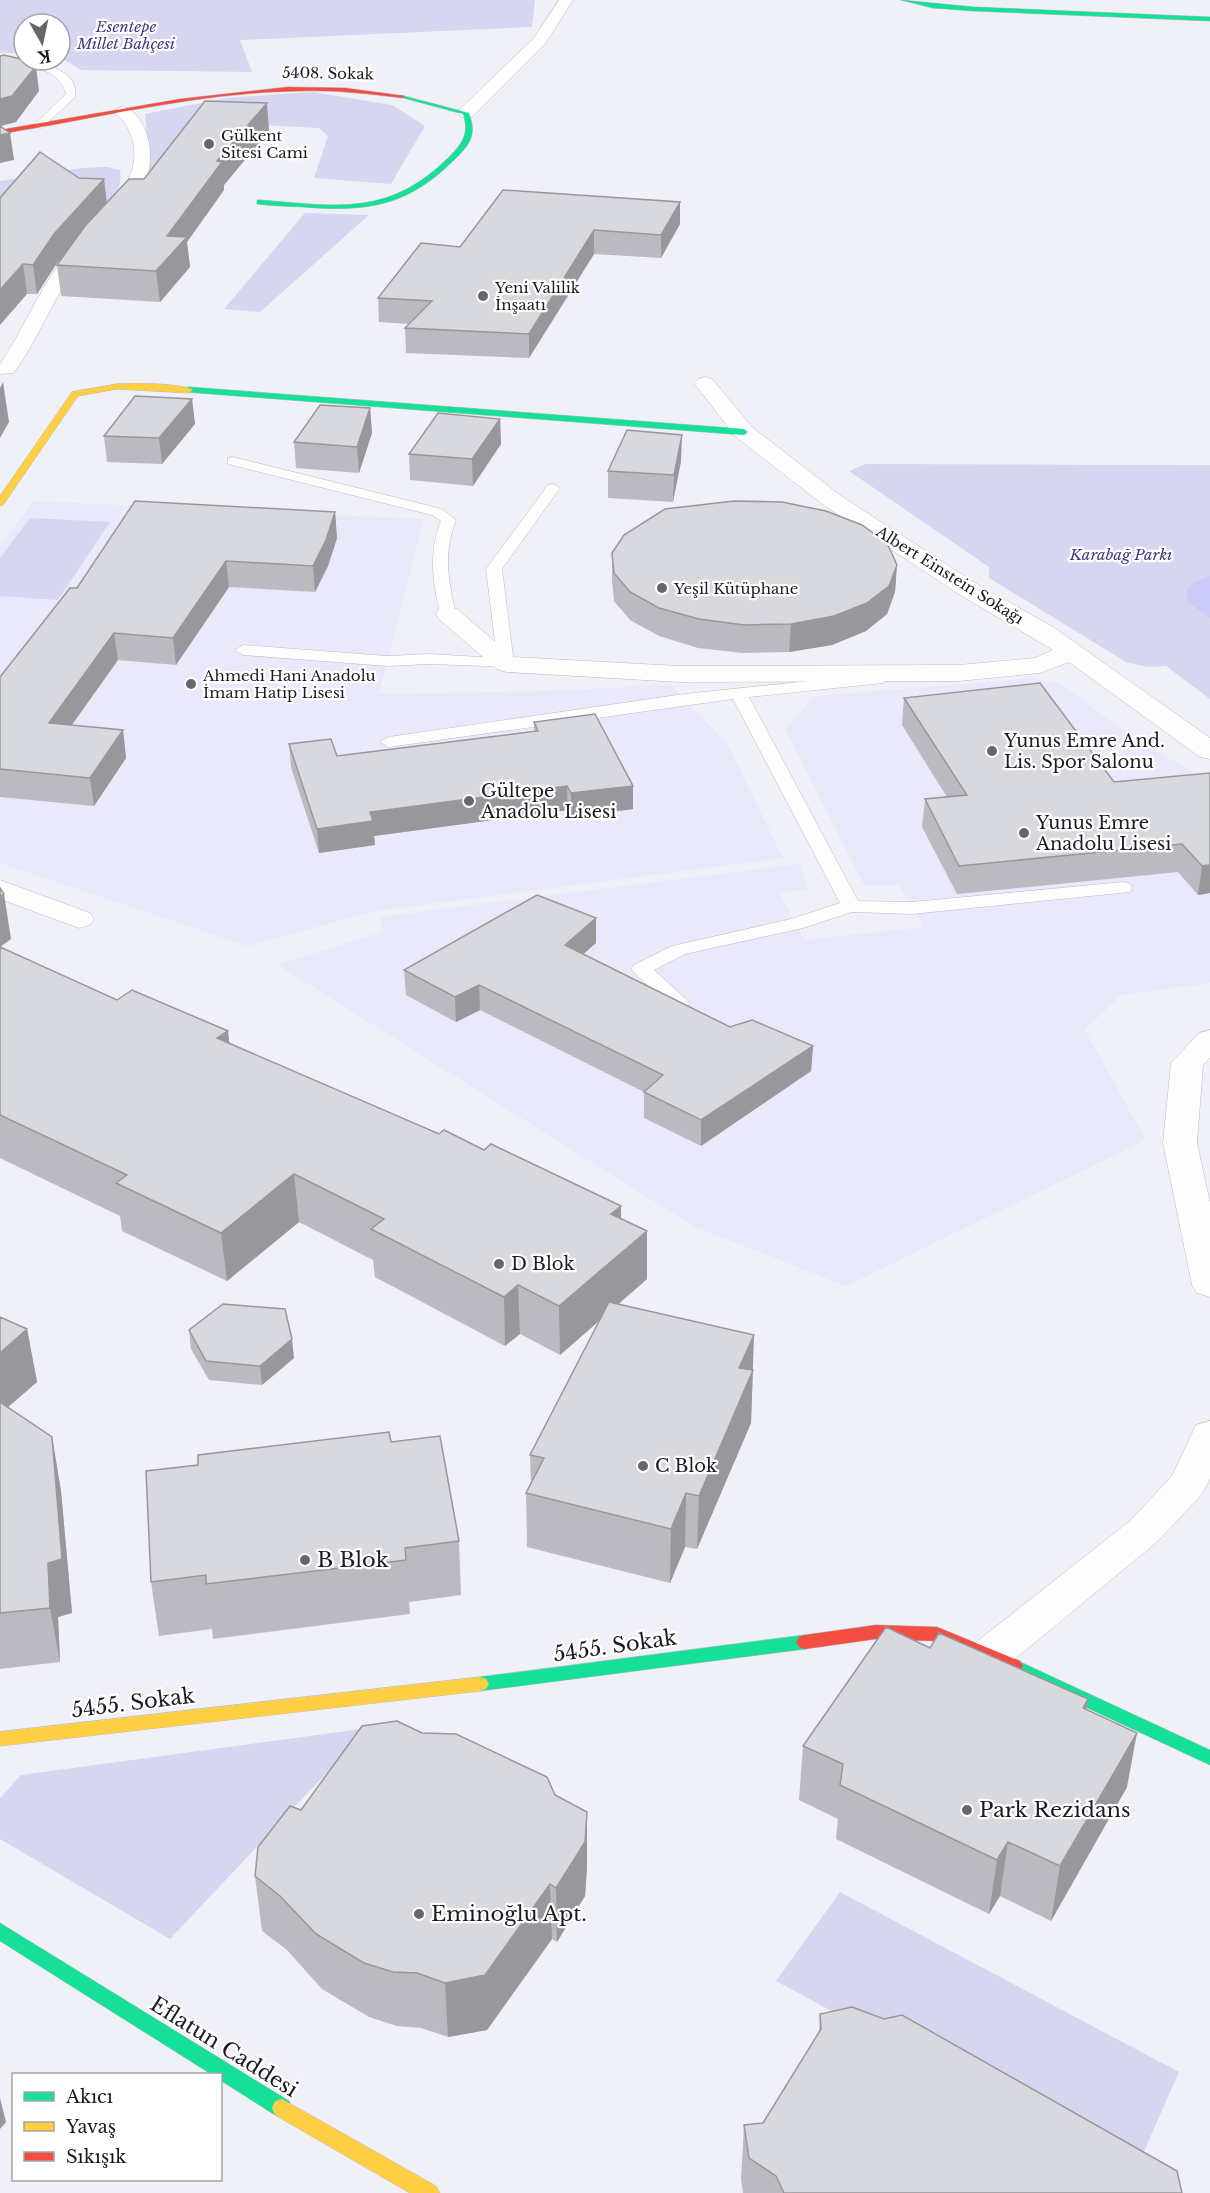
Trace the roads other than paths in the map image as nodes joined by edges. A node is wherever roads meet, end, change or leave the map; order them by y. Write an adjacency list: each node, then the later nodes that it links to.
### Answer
1 (566, 0): 8 (street)
2 (904, 0): 5 (street)
3 (954, 0): 4 (street)
4 (1118, 1)
5 (1210, 20)
6 (57, 72): 9 (lane)
7 (122, 111): 8 (street, 5408. Sokak); 9 (street, 5408. Sokak); 12 (street)
8 (466, 113): 11 (street)
9 (38, 126): 10 (street, 5408. Sokak)
10 (0, 132)
11 (260, 202)
12 (7, 369)
13 (705, 383): 14 (street, Albert Einstein Sokağı)
14 (744, 432): 17 (street); 20 (street, Albert Einstein Sokağı)
15 (233, 461): 18 (lane)
16 (553, 488): 21 (lane)
17 (0, 503)
18 (448, 614): 21 (street)
19 (243, 650): 21 (lane)
20 (1072, 651): 22 (street); 25 (street, Albert Einstein Sokağı)
21 (506, 664): 22 (street)
22 (959, 673): 23 (lane)
23 (740, 694): 24 (lane); 28 (lane)
24 (389, 741)
25 (1210, 751)
26 (1123, 888): 28 (lane)
27 (0, 889): 29 (street)
28 (851, 906): 30 (lane)
29 (79, 919)
30 (680, 1003)
31 (1210, 1040): 32 (street)
32 (1210, 1285)
33 (1210, 1435): 34 (street)
34 (990, 1655): 35 (street, 5455. Sokak); 36 (street, 5455. Sokak)
35 (0, 1739)
36 (1210, 1758)
37 (0, 1931): 38 (street, Eflatun Caddesi)
38 (429, 2193)

